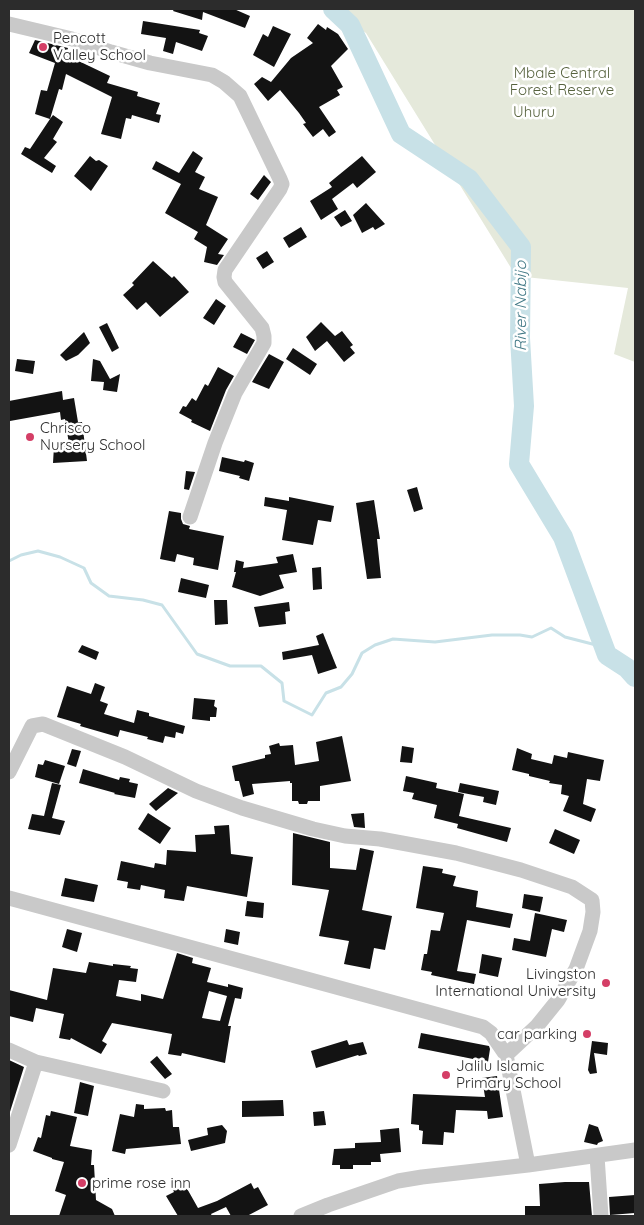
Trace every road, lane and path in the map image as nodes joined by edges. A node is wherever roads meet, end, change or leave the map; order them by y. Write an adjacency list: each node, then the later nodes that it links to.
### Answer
1 (9, 24): 2 (street)
2 (190, 517)
3 (9, 772): 6 (street)
4 (9, 898): 6 (street)
5 (9, 1050): 7 (street)
6 (506, 1055): 12 (street)
7 (36, 1062): 8 (street); 9 (street)
8 (163, 1091)
9 (9, 1145)
10 (635, 1150): 11 (street)
11 (597, 1156): 12 (street); 15 (street)
12 (528, 1165): 13 (street)
13 (330, 1210): 14 (street)
14 (301, 1216)
15 (601, 1216)

